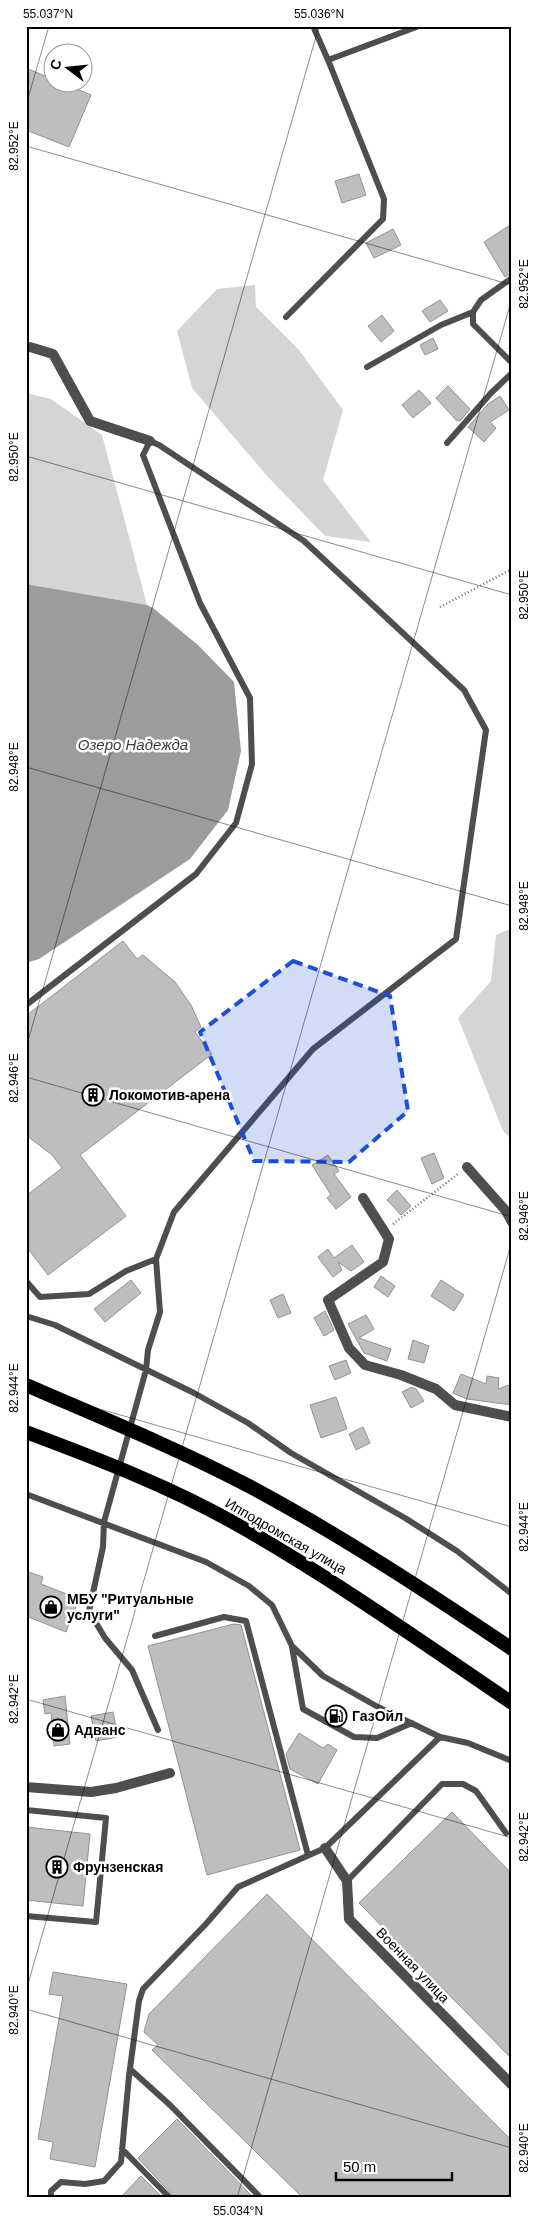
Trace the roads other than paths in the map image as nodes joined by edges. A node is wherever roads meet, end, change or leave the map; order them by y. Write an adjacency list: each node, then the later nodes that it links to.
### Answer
1 (313, 26): 3 (lane)
2 (419, 26): 3 (lane)
3 (328, 60): 6 (lane)
4 (512, 278): 5 (lane)
5 (472, 312): 8 (lane); 9 (lane)
6 (286, 317)
7 (26, 348): 11 (street)
8 (512, 363)
9 (367, 367)
10 (512, 373): 12 (lane)
11 (150, 441): 13 (lane); 17 (lane)
12 (447, 443)
13 (26, 1005)
14 (467, 1167): 16 (street)
15 (363, 1198): 22 (street)
16 (512, 1222)
17 (156, 1259): 18 (lane); 20 (lane)
18 (26, 1281)
19 (26, 1316): 20 (lane)
20 (146, 1370): 25 (lane); 26 (lane)
21 (26, 1385): 29 (highway, Ипподромская улица)
22 (512, 1417)
23 (26, 1432): 30 (highway, Ипподромская улица)
24 (26, 1494): 25 (lane)
25 (104, 1522): 28 (lane); 32 (lane)
26 (512, 1594)
27 (154, 1636): 40 (lane)
28 (292, 1646): 31 (lane); 31 (lane)
29 (512, 1649)
30 (512, 1703)
31 (412, 1723): 33 (lane)
32 (158, 1730)
33 (440, 1737): 34 (lane); 39 (lane)
34 (512, 1762)
35 (170, 1773): 36 (street)
36 (26, 1787)
37 (26, 1810): 42 (lane)
38 (506, 1833): 41 (lane)
39 (326, 1848): 40 (lane); 41 (street, Военная улица)
40 (308, 1855): 43 (lane)
41 (347, 1881): 44 (street, Военная улица)
42 (26, 1916)
43 (130, 2069): 45 (lane); 48 (lane)
44 (512, 2085)
45 (122, 2149): 46 (lane); 47 (lane)
46 (51, 2198)
47 (170, 2198)
48 (261, 2198)

